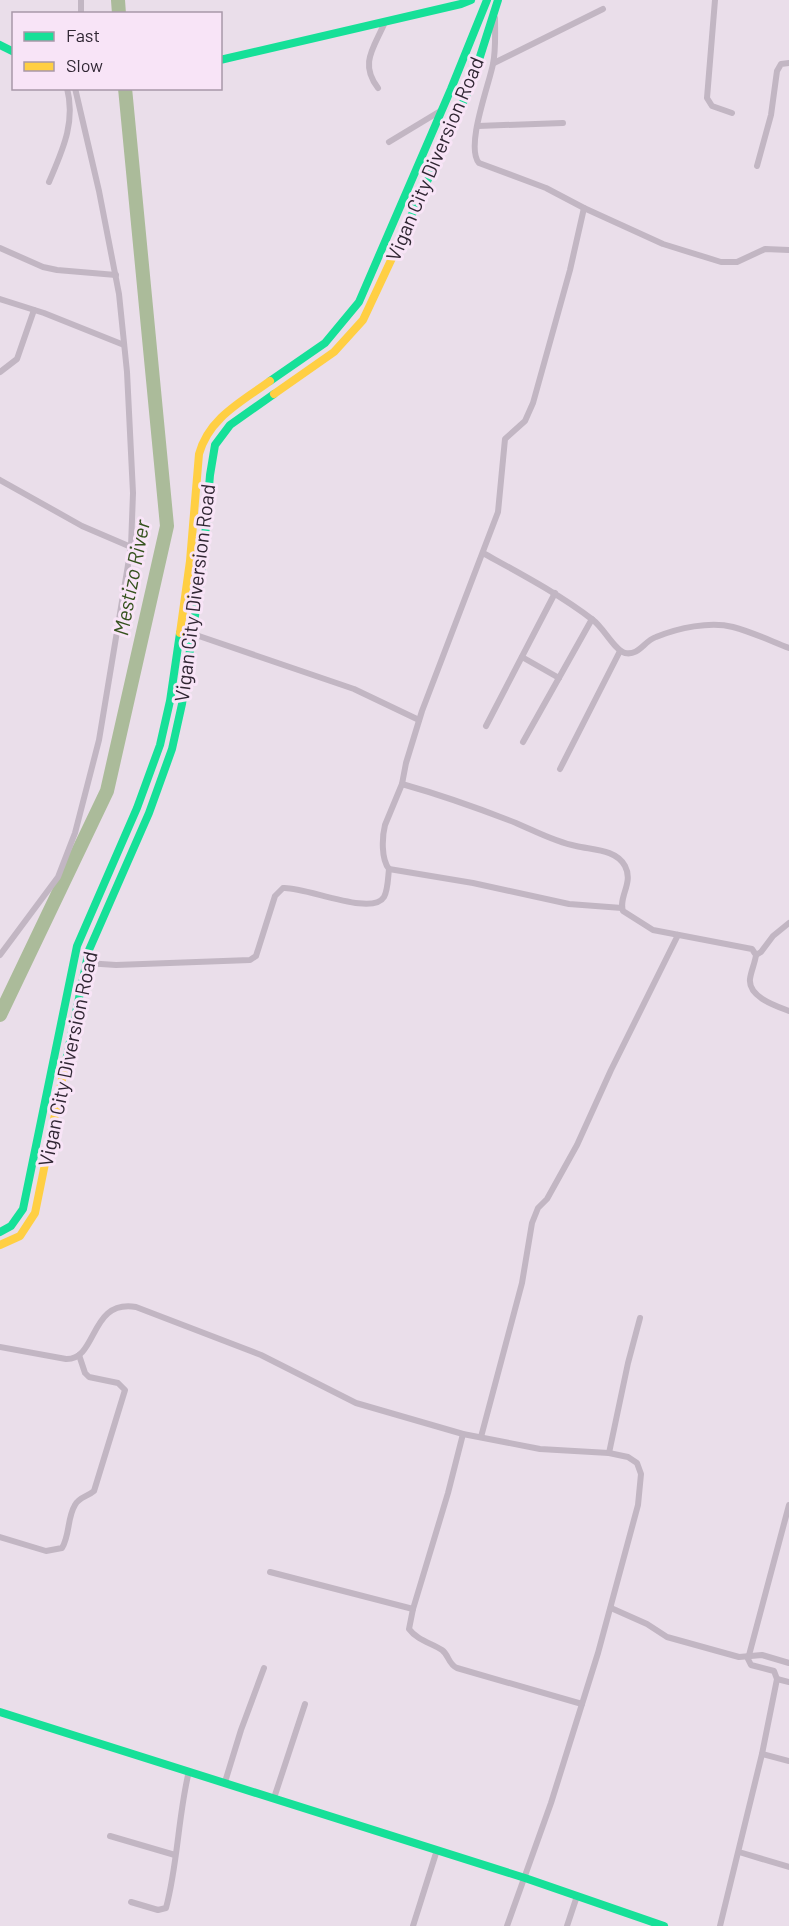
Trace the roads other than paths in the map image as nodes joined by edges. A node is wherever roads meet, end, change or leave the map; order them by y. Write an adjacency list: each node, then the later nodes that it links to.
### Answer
1 (471, 0): 4 (main road)
2 (487, 0): 14 (main road, Vigan City Diversion Road)
3 (715, 0): 15 (street)
4 (463, 2): 7 (main road)
5 (496, 4): 9 (street); 20 (main road, Vigan City Diversion Road)
6 (603, 9): 9 (street)
7 (385, 22): 8 (main road); 11 (street)
8 (222, 60)
9 (494, 63): 17 (street)
10 (789, 63): 21 (street)
11 (378, 88)
12 (68, 90): 22 (street)
13 (75, 90): 26 (street)
14 (442, 110): 18 (main road, Vigan City Diversion Road); 19 (street)
15 (732, 113)
16 (563, 123): 17 (street)
17 (478, 126): 23 (street)
18 (432, 134): 20 (main road); 35 (main road, Vigan City Diversion Road)
19 (389, 142)
20 (446, 142): 37 (main road, Vigan City Diversion Road)
21 (757, 166)
22 (50, 182)
23 (584, 208): 25 (street); 33 (street)
24 (0, 248): 26 (street)
25 (789, 250)
26 (116, 274): 29 (street)
27 (0, 299): 28 (street)
28 (34, 310): 29 (street); 30 (street)
29 (124, 345): 32 (street)
30 (0, 372)
31 (0, 480): 32 (street)
32 (131, 547): 53 (street)
33 (483, 553): 34 (street); 43 (street)
34 (555, 593): 36 (street); 41 (street)
35 (183, 619): 37 (main road); 58 (main road, Vigan City Diversion Road)
36 (592, 619): 40 (street); 42 (street)
37 (195, 621): 38 (main road, Vigan City Diversion Road)
38 (193, 634): 43 (street); 56 (main road, Vigan City Diversion Road)
39 (789, 648): 40 (street)
40 (620, 651): 46 (street)
41 (522, 657): 42 (street); 44 (street)
42 (559, 678): 45 (street)
43 (419, 720): 47 (street)
44 (486, 726)
45 (523, 742)
46 (560, 769)
47 (402, 784): 48 (street); 49 (street)
48 (389, 869): 49 (street); 56 (street)
49 (622, 908): 51 (street)
50 (789, 923): 55 (street)
51 (678, 935): 55 (street); 66 (street)
52 (0, 942): 53 (street)
53 (7, 946): 54 (street)
54 (0, 955)
55 (756, 955): 57 (street)
56 (86, 963): 59 (main road, Vigan City Diversion Road)
57 (789, 1011)
58 (47, 1098): 59 (main road); 60 (main road, Vigan City Diversion Road)
59 (59, 1101): 61 (main road, Vigan City Diversion Road)
60 (0, 1232)
61 (0, 1245)
62 (640, 1318): 67 (street)
63 (0, 1347): 64 (street)
64 (79, 1355): 65 (street); 69 (street)
65 (463, 1434): 66 (street); 72 (street)
66 (481, 1437): 67 (street)
67 (609, 1453): 71 (street)
68 (789, 1505): 73 (street)
69 (0, 1537)
70 (270, 1572): 72 (street)
71 (611, 1608): 73 (street); 79 (street)
72 (413, 1609): 79 (street)
73 (749, 1656): 74 (street); 76 (street)
74 (789, 1663)
75 (264, 1668): 84 (street)
76 (777, 1679): 77 (street); 81 (street)
77 (789, 1682)
78 (305, 1704): 85 (street)
79 (582, 1704): 91 (street)
80 (0, 1712): 83 (main road)
81 (762, 1754): 82 (street); 88 (street)
82 (789, 1761)
83 (189, 1771): 84 (main road); 89 (street)
84 (225, 1782): 85 (main road)
85 (274, 1798): 87 (main road)
86 (110, 1836): 89 (street)
87 (437, 1850): 91 (main road); 94 (street)
88 (739, 1852): 90 (street); 98 (street)
89 (175, 1855): 93 (street)
90 (789, 1867)
91 (525, 1878): 92 (main road); 95 (street)
92 (577, 1896): 96 (street); 97 (main road)
93 (131, 1902)
94 (413, 1926)
95 (507, 1926)
96 (567, 1926)
97 (663, 1926)
98 (720, 1926)

